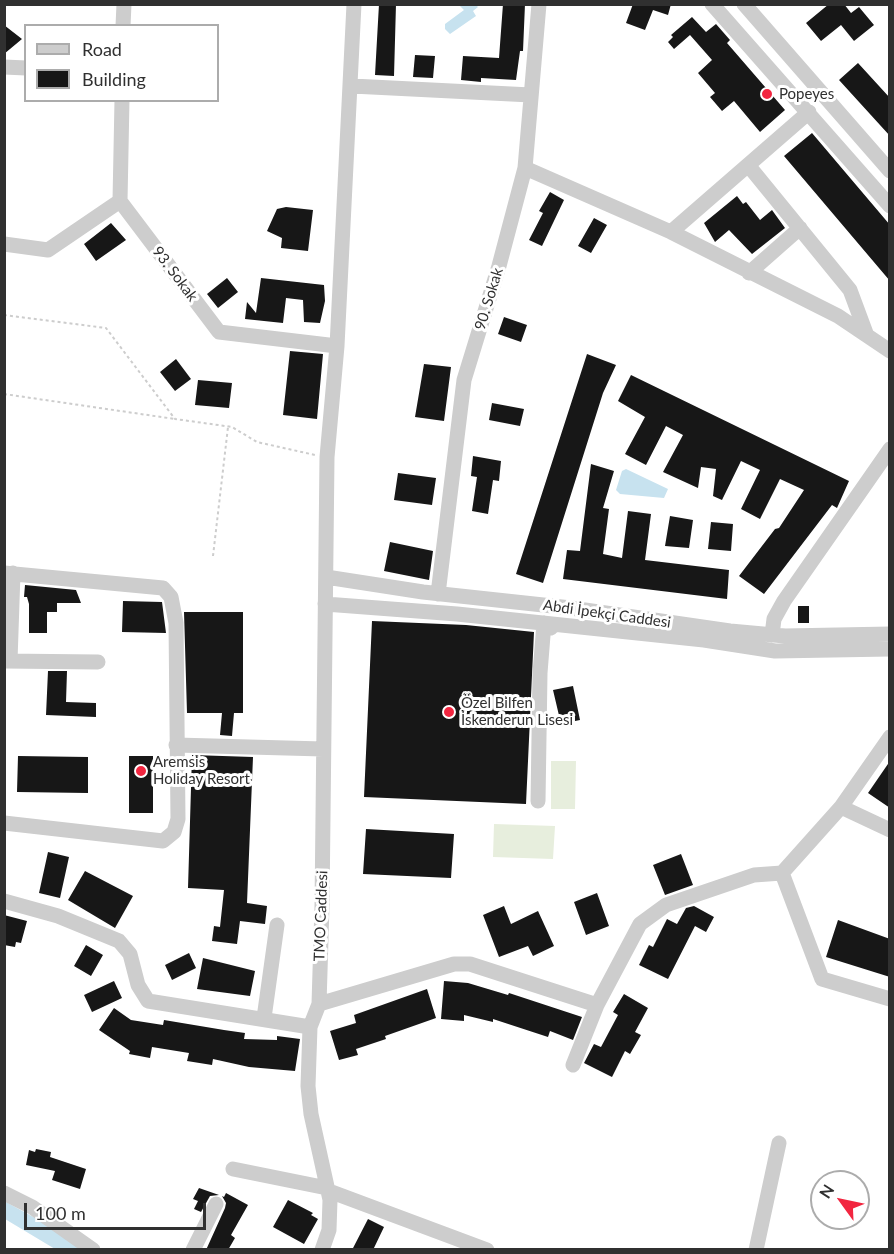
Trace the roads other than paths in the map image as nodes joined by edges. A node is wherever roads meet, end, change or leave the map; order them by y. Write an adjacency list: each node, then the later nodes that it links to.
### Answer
1 (124, 4): 6 (street)
2 (354, 4): 9 (street)
3 (538, 4): 10 (street, 90. Sokak)
4 (712, 4): 12 (street)
5 (744, 4): 15 (street)
6 (123, 24)
7 (4, 67): 8 (street)
8 (24, 68)
9 (352, 86): 10 (street); 23 (street)
10 (531, 95): 14 (street, 90. Sokak)
11 (122, 102): 16 (street)
12 (809, 112): 13 (street); 17 (street)
13 (748, 165): 18 (street); 19 (street)
14 (525, 168): 19 (street); 28 (street, 90. Sokak)
15 (890, 171)
16 (120, 201): 20 (street); 23 (street, 93. Sokak)
17 (890, 206)
18 (800, 228): 21 (street); 22 (street)
19 (671, 232): 21 (street)
20 (4, 244)
21 (749, 273): 22 (street)
22 (866, 333): 24 (street)
23 (337, 346): 27 (street)
24 (890, 351)
25 (890, 449): 33 (street)
26 (9, 573): 35 (street); 38 (street)
27 (326, 577): 28 (street, Abdi İpekçi Caddesi); 29 (street, TMO Caddesi)
28 (438, 594): 33 (street, Abdi İpekçi Caddesi)
29 (325, 604): 30 (street, Abdi İpekçi Caddesi); 39 (street, TMO Caddesi)
30 (544, 623): 31 (street); 34 (street, Abdi İpekçi Caddesi); 40 (street)
31 (560, 634)
32 (890, 634): 33 (street, Abdi İpekçi Caddesi)
33 (772, 635)
34 (890, 649)
35 (8, 661): 36 (street)
36 (98, 662)
37 (890, 737): 41 (street)
38 (176, 745): 39 (street); 42 (street)
39 (323, 749): 48 (street, TMO Caddesi)
40 (538, 801)
41 (841, 807): 43 (street); 44 (street)
42 (4, 823)
43 (890, 830)
44 (782, 873): 47 (street); 49 (street)
45 (4, 901): 50 (street)
46 (277, 925): 50 (street)
47 (890, 999)
48 (319, 1004): 49 (street); 51 (street, TMO Caddesi)
49 (597, 1005): 52 (street)
50 (264, 1018): 51 (street)
51 (310, 1026): 55 (street, TMO Caddesi)
52 (573, 1065)
53 (780, 1143): 63 (street)
54 (232, 1169): 55 (street)
55 (328, 1190): 58 (street); 61 (street, TMO Caddesi)
56 (4, 1193): 59 (street)
57 (216, 1204): 60 (street)
58 (455, 1244): 62 (street)
59 (93, 1250)
60 (193, 1250)
61 (322, 1250)
62 (487, 1250)
63 (756, 1250)

